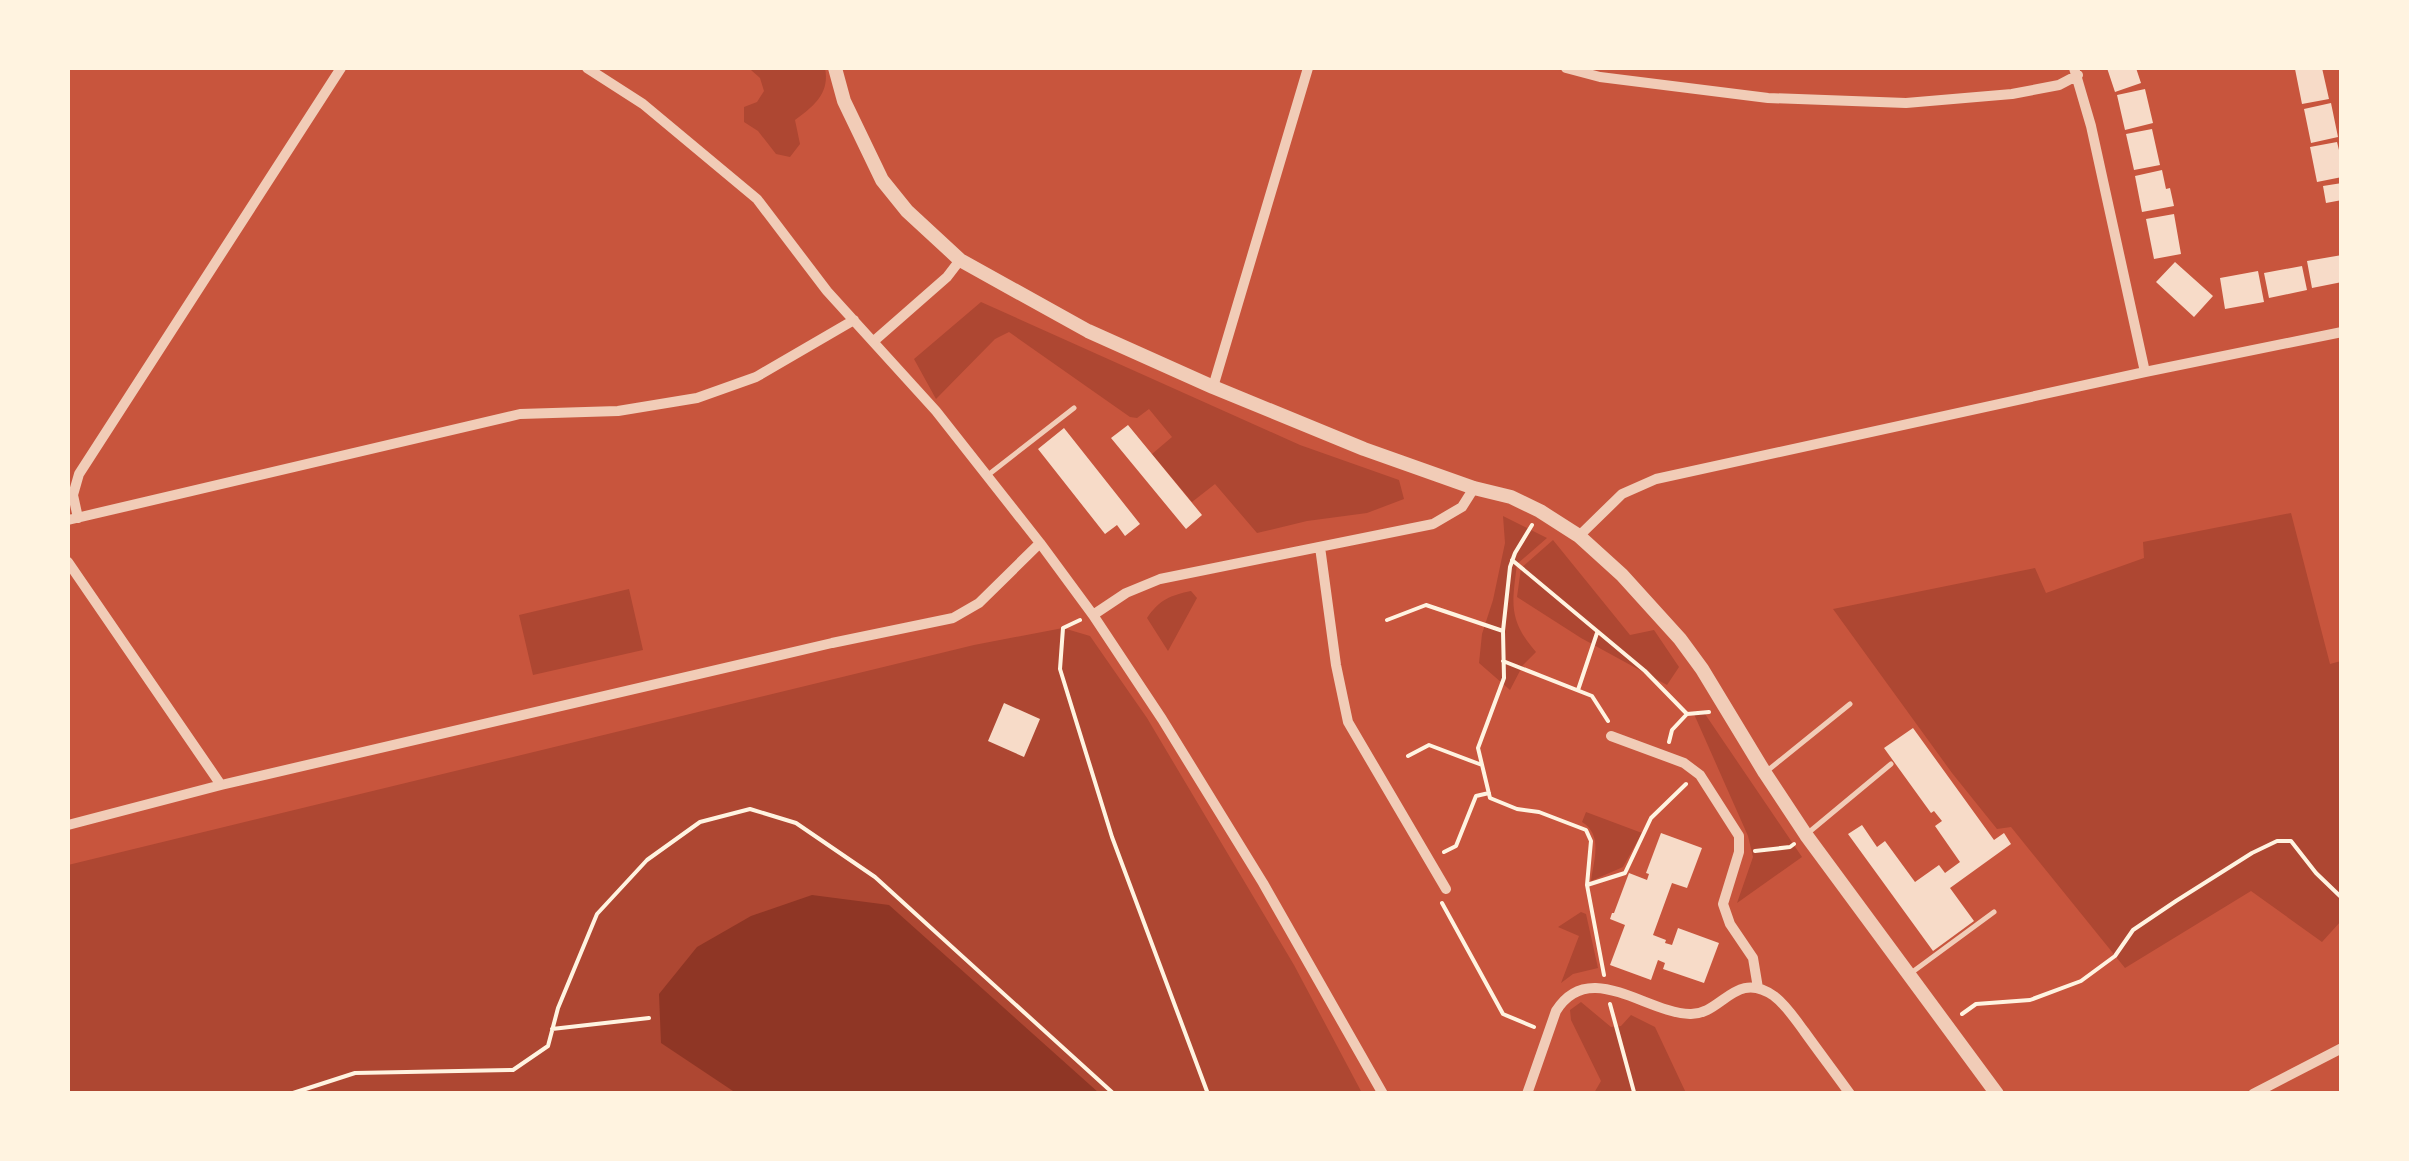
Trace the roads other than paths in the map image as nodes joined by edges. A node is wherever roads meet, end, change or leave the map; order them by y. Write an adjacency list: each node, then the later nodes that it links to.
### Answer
1 (341, 68): 14 (street)
2 (587, 68): 8 (street)
3 (835, 68): 7 (street)
4 (1308, 68): 12 (street)
5 (1566, 68): 6 (street)
6 (2076, 71): 11 (street)
7 (960, 260): 10 (street); 12 (street)
8 (854, 320): 10 (street); 18 (street)
9 (2342, 332): 11 (street)
10 (874, 341): 16 (street)
11 (2145, 372): 19 (street)
12 (1214, 387): 17 (street)
13 (1074, 408): 16 (lane)
14 (88, 460): 15 (street); 18 (street)
15 (68, 472)
16 (988, 475): 20 (street)
17 (1474, 488): 19 (street); 21 (street)
18 (72, 519)
19 (1579, 536): 27 (street)
20 (1040, 543): 23 (street); 28 (street)
21 (1320, 547): 23 (street); 31 (street)
22 (68, 562): 28 (street)
23 (1094, 614): 36 (street)
24 (1850, 704): 27 (lane)
25 (1611, 736): 34 (street)
26 (1891, 764): 30 (lane)
27 (1765, 774): 30 (street)
28 (221, 786): 29 (street)
29 (68, 825)
30 (1806, 835): 33 (street)
31 (1446, 889)
32 (1994, 912): 33 (lane)
33 (1908, 975): 39 (street)
34 (1758, 988): 37 (street); 38 (street)
35 (2342, 1048): 40 (street)
36 (1383, 1094)
37 (1527, 1094)
38 (1850, 1094)
39 (1997, 1094)
40 (2252, 1094)

